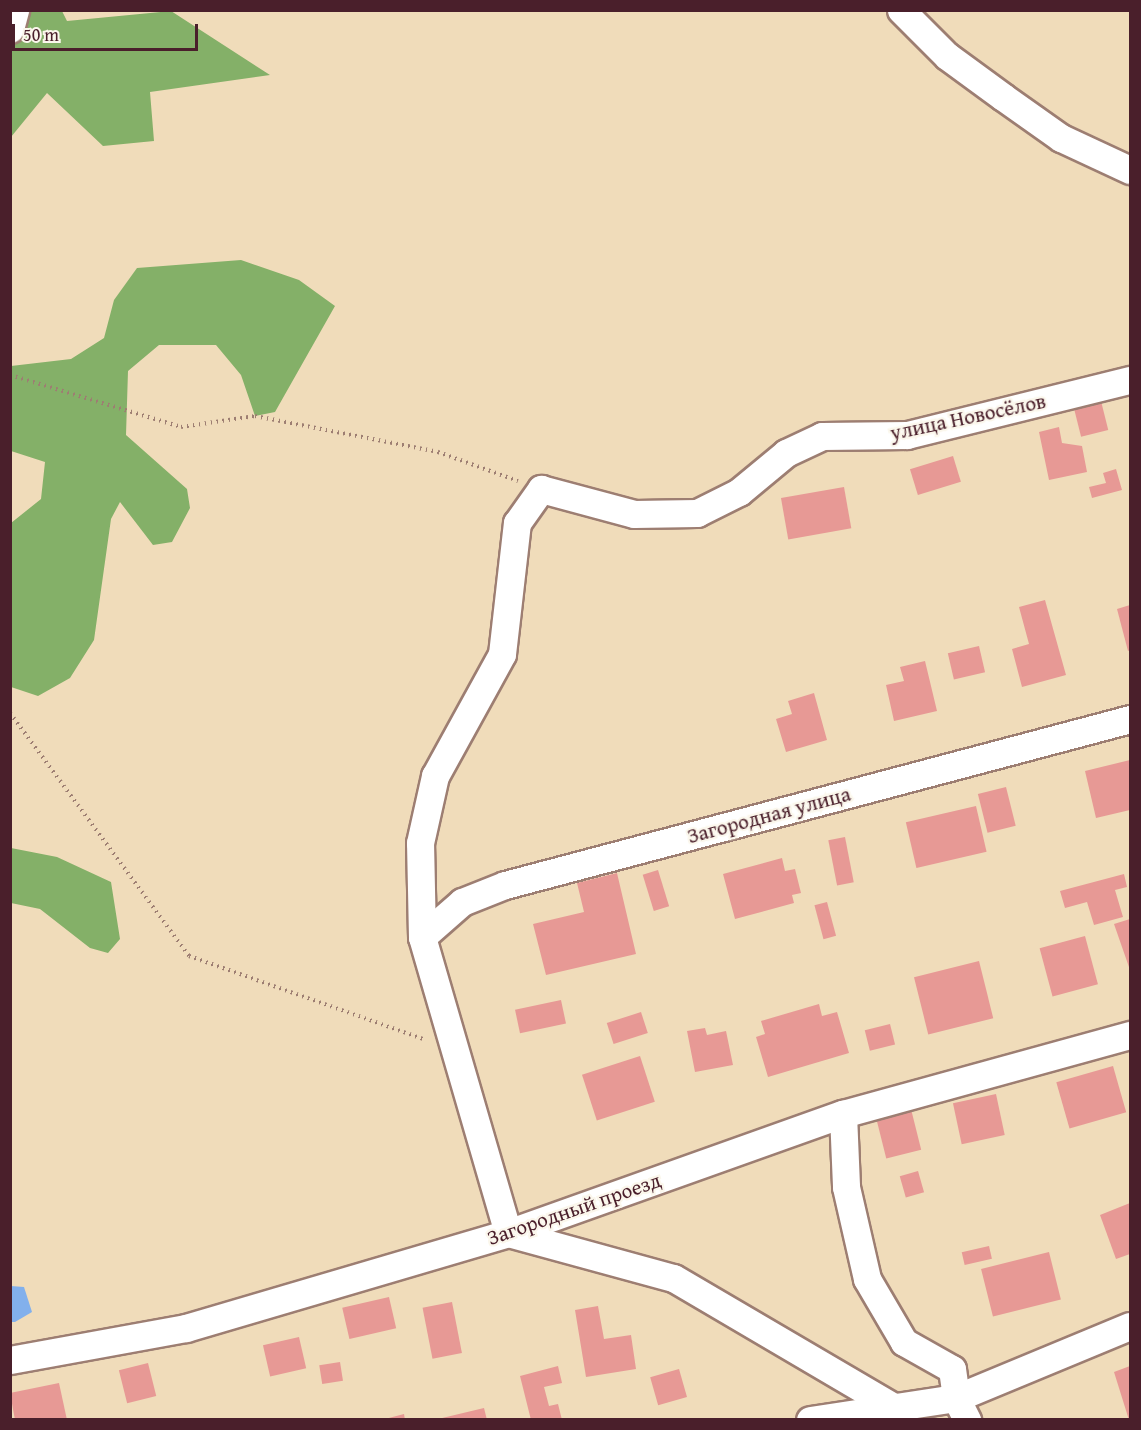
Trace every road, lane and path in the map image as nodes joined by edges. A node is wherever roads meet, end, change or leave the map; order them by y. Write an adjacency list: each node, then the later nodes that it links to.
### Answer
1 (15, 10): 3 (street)
2 (901, 10): 4 (street)
3 (10, 29)
4 (1131, 170)
5 (10, 375): 7 (path)
6 (1131, 380): 7 (street, улица Новосёлов)
7 (541, 489): 10 (street)
8 (10, 713): 12 (path)
9 (1131, 718): 10 (street, Загородная улица)
10 (422, 937): 12 (street)
11 (1131, 1035): 13 (street, Загородный проезд)
12 (454, 1050): 14 (street)
13 (843, 1114): 14 (street, Загородный проезд); 18 (street)
14 (508, 1233): 16 (street, Загородный проезд); 17 (street)
15 (1131, 1326): 18 (street)
16 (10, 1360)
17 (895, 1408): 18 (street); 19 (street)
18 (962, 1408)
19 (810, 1419)

